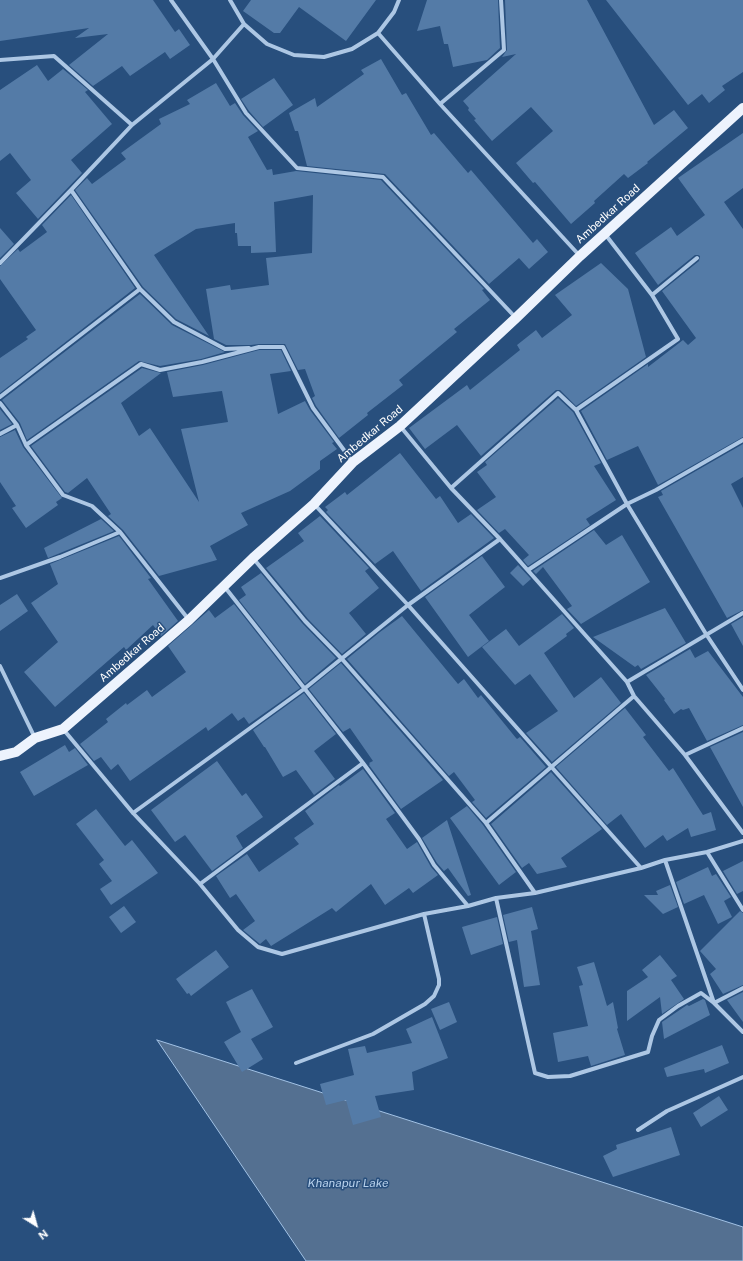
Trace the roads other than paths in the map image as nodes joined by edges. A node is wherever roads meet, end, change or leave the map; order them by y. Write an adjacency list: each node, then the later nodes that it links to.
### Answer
1 (171, 0): 7 (street)
2 (230, 0): 5 (street)
3 (399, 0): 6 (street)
4 (501, 0): 9 (street)
5 (244, 24): 6 (street); 7 (street)
6 (378, 33): 9 (street)
7 (213, 59): 11 (street); 19 (street)
8 (0, 60): 11 (street)
9 (440, 104): 14 (street)
10 (743, 108): 13 (main road, Ambedkar Road)
11 (132, 125): 12 (street)
12 (71, 190): 16 (street); 17 (street)
13 (605, 234): 14 (main road, Ambedkar Road); 18 (street)
14 (580, 256): 19 (main road, Ambedkar Road)
15 (697, 258): 18 (street)
16 (0, 263)
17 (140, 289): 20 (street); 21 (street)
18 (652, 295): 23 (street)
19 (516, 318): 25 (main road, Ambedkar Road)
20 (259, 347): 28 (street); 29 (street)
21 (0, 397)
22 (0, 403): 24 (street)
23 (576, 410): 30 (street); 32 (street)
24 (17, 425): 26 (street); 28 (street)
25 (400, 426): 29 (main road, Ambedkar Road); 30 (street)
26 (0, 434)
27 (743, 440): 32 (street)
28 (26, 444): 33 (street)
29 (353, 462): 31 (main road, Ambedkar Road)
30 (451, 488): 34 (street)
31 (314, 504): 35 (main road, Ambedkar Road); 39 (street)
32 (627, 504): 36 (street); 42 (street)
33 (120, 532): 37 (street); 41 (street)
34 (500, 539): 36 (street); 39 (street)
35 (253, 558): 38 (main road, Ambedkar Road); 43 (street)
36 (528, 570): 45 (street)
37 (0, 578)
38 (224, 586): 41 (main road, Ambedkar Road); 46 (street)
39 (408, 605): 43 (street); 55 (street)
40 (743, 613): 42 (street)
41 (189, 620): 50 (main road, Ambedkar Road)
42 (706, 634): 45 (street); 47 (street)
43 (342, 659): 46 (street); 57 (street)
44 (0, 666): 51 (street)
45 (627, 682): 48 (street)
46 (304, 689): 54 (street); 56 (street)
47 (743, 690)
48 (634, 696): 52 (street); 55 (street)
49 (743, 728): 52 (street)
50 (63, 729): 51 (main road, Ambedkar Road); 56 (street)
51 (35, 738): 53 (main road, Ambedkar Road)
52 (685, 754): 58 (street)
53 (0, 756)
54 (363, 763): 63 (street); 66 (street)
55 (552, 768): 57 (street); 62 (street)
56 (133, 813): 63 (street)
57 (486, 823): 64 (street)
58 (743, 833)
59 (743, 841): 60 (street)
60 (707, 852): 61 (street); 67 (street)
61 (665, 860): 62 (street); 70 (street)
62 (641, 868): 64 (street)
63 (200, 884): 68 (street)
64 (535, 893): 65 (street)
65 (496, 898): 66 (street); 70 (street)
66 (468, 906): 68 (street)
67 (743, 910)
68 (424, 914): 72 (street)
69 (743, 988): 70 (street)
70 (714, 1003): 71 (street)
71 (743, 1032)
72 (296, 1063)
73 (743, 1077): 74 (street)
74 (638, 1130)

